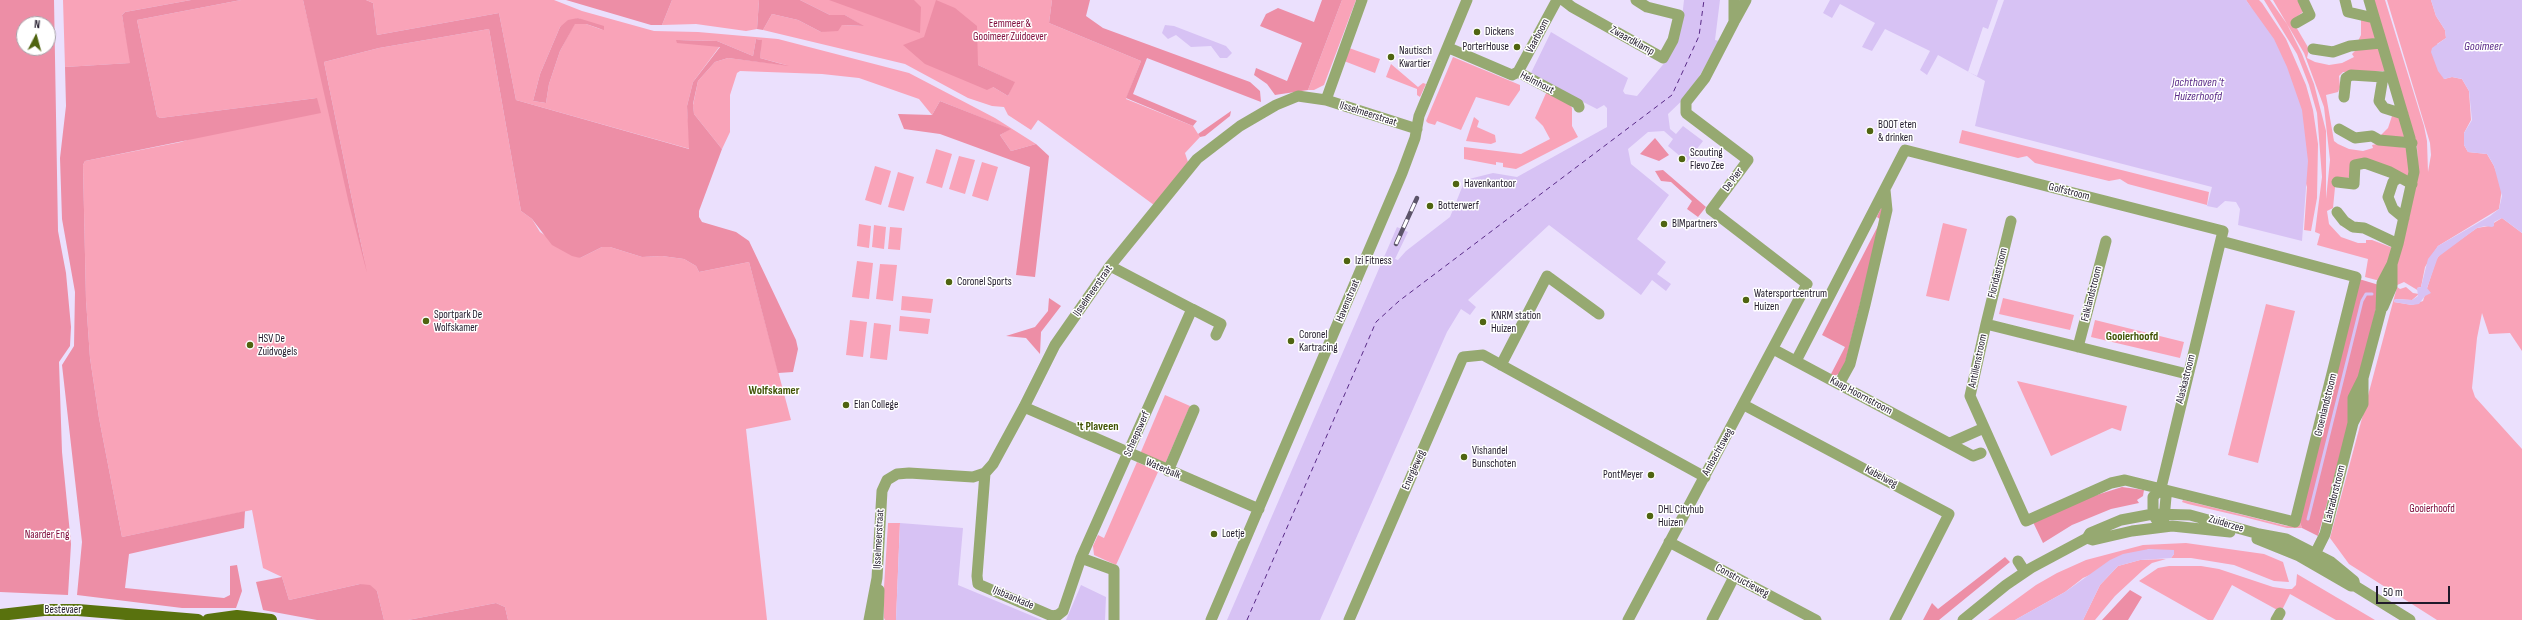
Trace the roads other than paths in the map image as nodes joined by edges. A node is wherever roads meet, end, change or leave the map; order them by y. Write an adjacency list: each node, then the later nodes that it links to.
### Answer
1 (1362, 0): 20 (street)
2 (1467, 0): 15 (street, Havenstraat)
3 (1557, 0): 17 (street, Vaarboom)
4 (1563, 0): 5 (street, Zwaardklamp)
5 (1636, 0)
6 (1734, 0): 12 (street, De Pier)
7 (1746, 0): 12 (street, De Pier)
8 (2303, 0): 13 (street)
9 (2345, 0): 11 (street)
10 (2368, 0): 11 (street, Labradorstroom)
11 (2374, 18): 14 (street, Labradorstroom)
12 (1734, 22): 37 (street, De Pier)
13 (2296, 23)
14 (2381, 43): 16 (street); 18 (street, Labradorstroom)
15 (1449, 48): 17 (street, Helmhout); 23 (street, Havenstraat)
16 (2313, 49)
17 (1518, 72): 21 (street, Helmhout)
18 (2387, 76): 19 (street); 22 (street, Labradorstroom); 22 (street, Labradorstroom)
19 (2344, 97)
20 (1326, 100): 23 (street, IJsselmeerstraat); 36 (street, IJsselmeerstraat)
21 (1579, 107)
22 (2403, 114): 25 (street, Labradorstroom)
23 (1417, 129): 59 (street, Havenstraat)
24 (2338, 129): 25 (street)
25 (2412, 143): 28 (street, Labradorstroom)
26 (2398, 178): 27 (street); 28 (street); 31 (street)
27 (2337, 182)
28 (2412, 184): 31 (street, Labradorstroom)
29 (1885, 190): 34 (street, Golfstroom); 44 (street); 47 (street)
30 (2337, 212): 35 (street)
31 (2404, 218): 35 (street, Labradorstroom)
32 (2011, 221): 40 (street, Floridastroom)
33 (2106, 241): 42 (street, Falklandstroom)
34 (2221, 241): 46 (street, Alaskastroom); 63 (street, Groenlandstroom)
35 (2398, 244): 68 (street, Labradorstroom)
36 (1110, 266): 38 (street); 49 (street, IJsselmeerstraat)
37 (1807, 284): 43 (street, Ambachtsweg)
38 (1192, 309): 41 (street); 54 (street, Scheepswerf)
39 (1599, 314): 45 (street)
40 (1986, 324): 42 (street, Antillenstroom); 51 (street, Antillenstroom)
41 (1216, 335)
42 (2078, 348): 46 (street, Antillenstroom)
43 (1773, 349): 44 (street, Kaap Hoornstroom); 48 (street, Ambachtsweg)
44 (1796, 361): 47 (street, Kaap Hoornstroom)
45 (1501, 365): 57 (street, Energieweg); 81 (street, Energieweg)
46 (2187, 374): 58 (street, Alaskastroom)
47 (1839, 384): 52 (street, Kaap Hoornstroom)
48 (1744, 405): 57 (street, Ambachtsweg); 85 (street, Kabelweg)
49 (1024, 407): 54 (street, Waterbalk); 56 (street, IJsselmeerstraat)
50 (1194, 410): 55 (street)
51 (1984, 428): 52 (street); 62 (street, Antillenstroom)
52 (1950, 443): 53 (street, Kaap Hoornstroom)
53 (1981, 453)
54 (1128, 454): 55 (street, Waterbalk); 67 (street, Scheepswerf)
55 (1168, 471): 59 (street, Waterbalk)
56 (985, 473): 67 (street, IJsbaankade); 72 (street, IJsselmeerstraat)
57 (1705, 477): 66 (street, Ambachtsweg)
58 (2160, 488): 60 (street); 61 (street, Alaskastroom); 62 (street, Zuiderzee); 63 (street, Zuiderzee)
59 (1259, 509): 80 (street, Havenstraat)
60 (2166, 513): 61 (street, Zuiderzee); 64 (street); 68 (street, Zuiderzee)
61 (2153, 514): 64 (street); 65 (street, Zuiderzee)
62 (2026, 521)
63 (2295, 522)
64 (2161, 527): 65 (street, Zuiderzee); 68 (street, Zuiderzee)
65 (2087, 538): 70 (street, Zuiderzee)
66 (1669, 542): 71 (street, Constructieweg); 82 (street, Ambachtsweg)
67 (1081, 558): 79 (street)
68 (2313, 558): 87 (street, Zuiderzee)
69 (2018, 561): 70 (street)
70 (2025, 572): 86 (street, Zuiderzee)
71 (1734, 577): 83 (street); 84 (street, Constructieweg)
72 (877, 578): 77 (street, IJsselmeerstraat); 78 (street, IJsselmeerstraat)
73 (0, 615): 74 (main road, Bestevaer)
74 (198, 620)
75 (208, 620): 76 (main road)
76 (271, 620)
77 (869, 620)
78 (878, 620)
79 (1114, 620)
80 (1211, 620)
81 (1349, 620)
82 (1628, 620)
83 (1712, 620)
84 (1816, 620)
85 (1895, 620)
86 (1963, 620)
87 (2410, 620)

